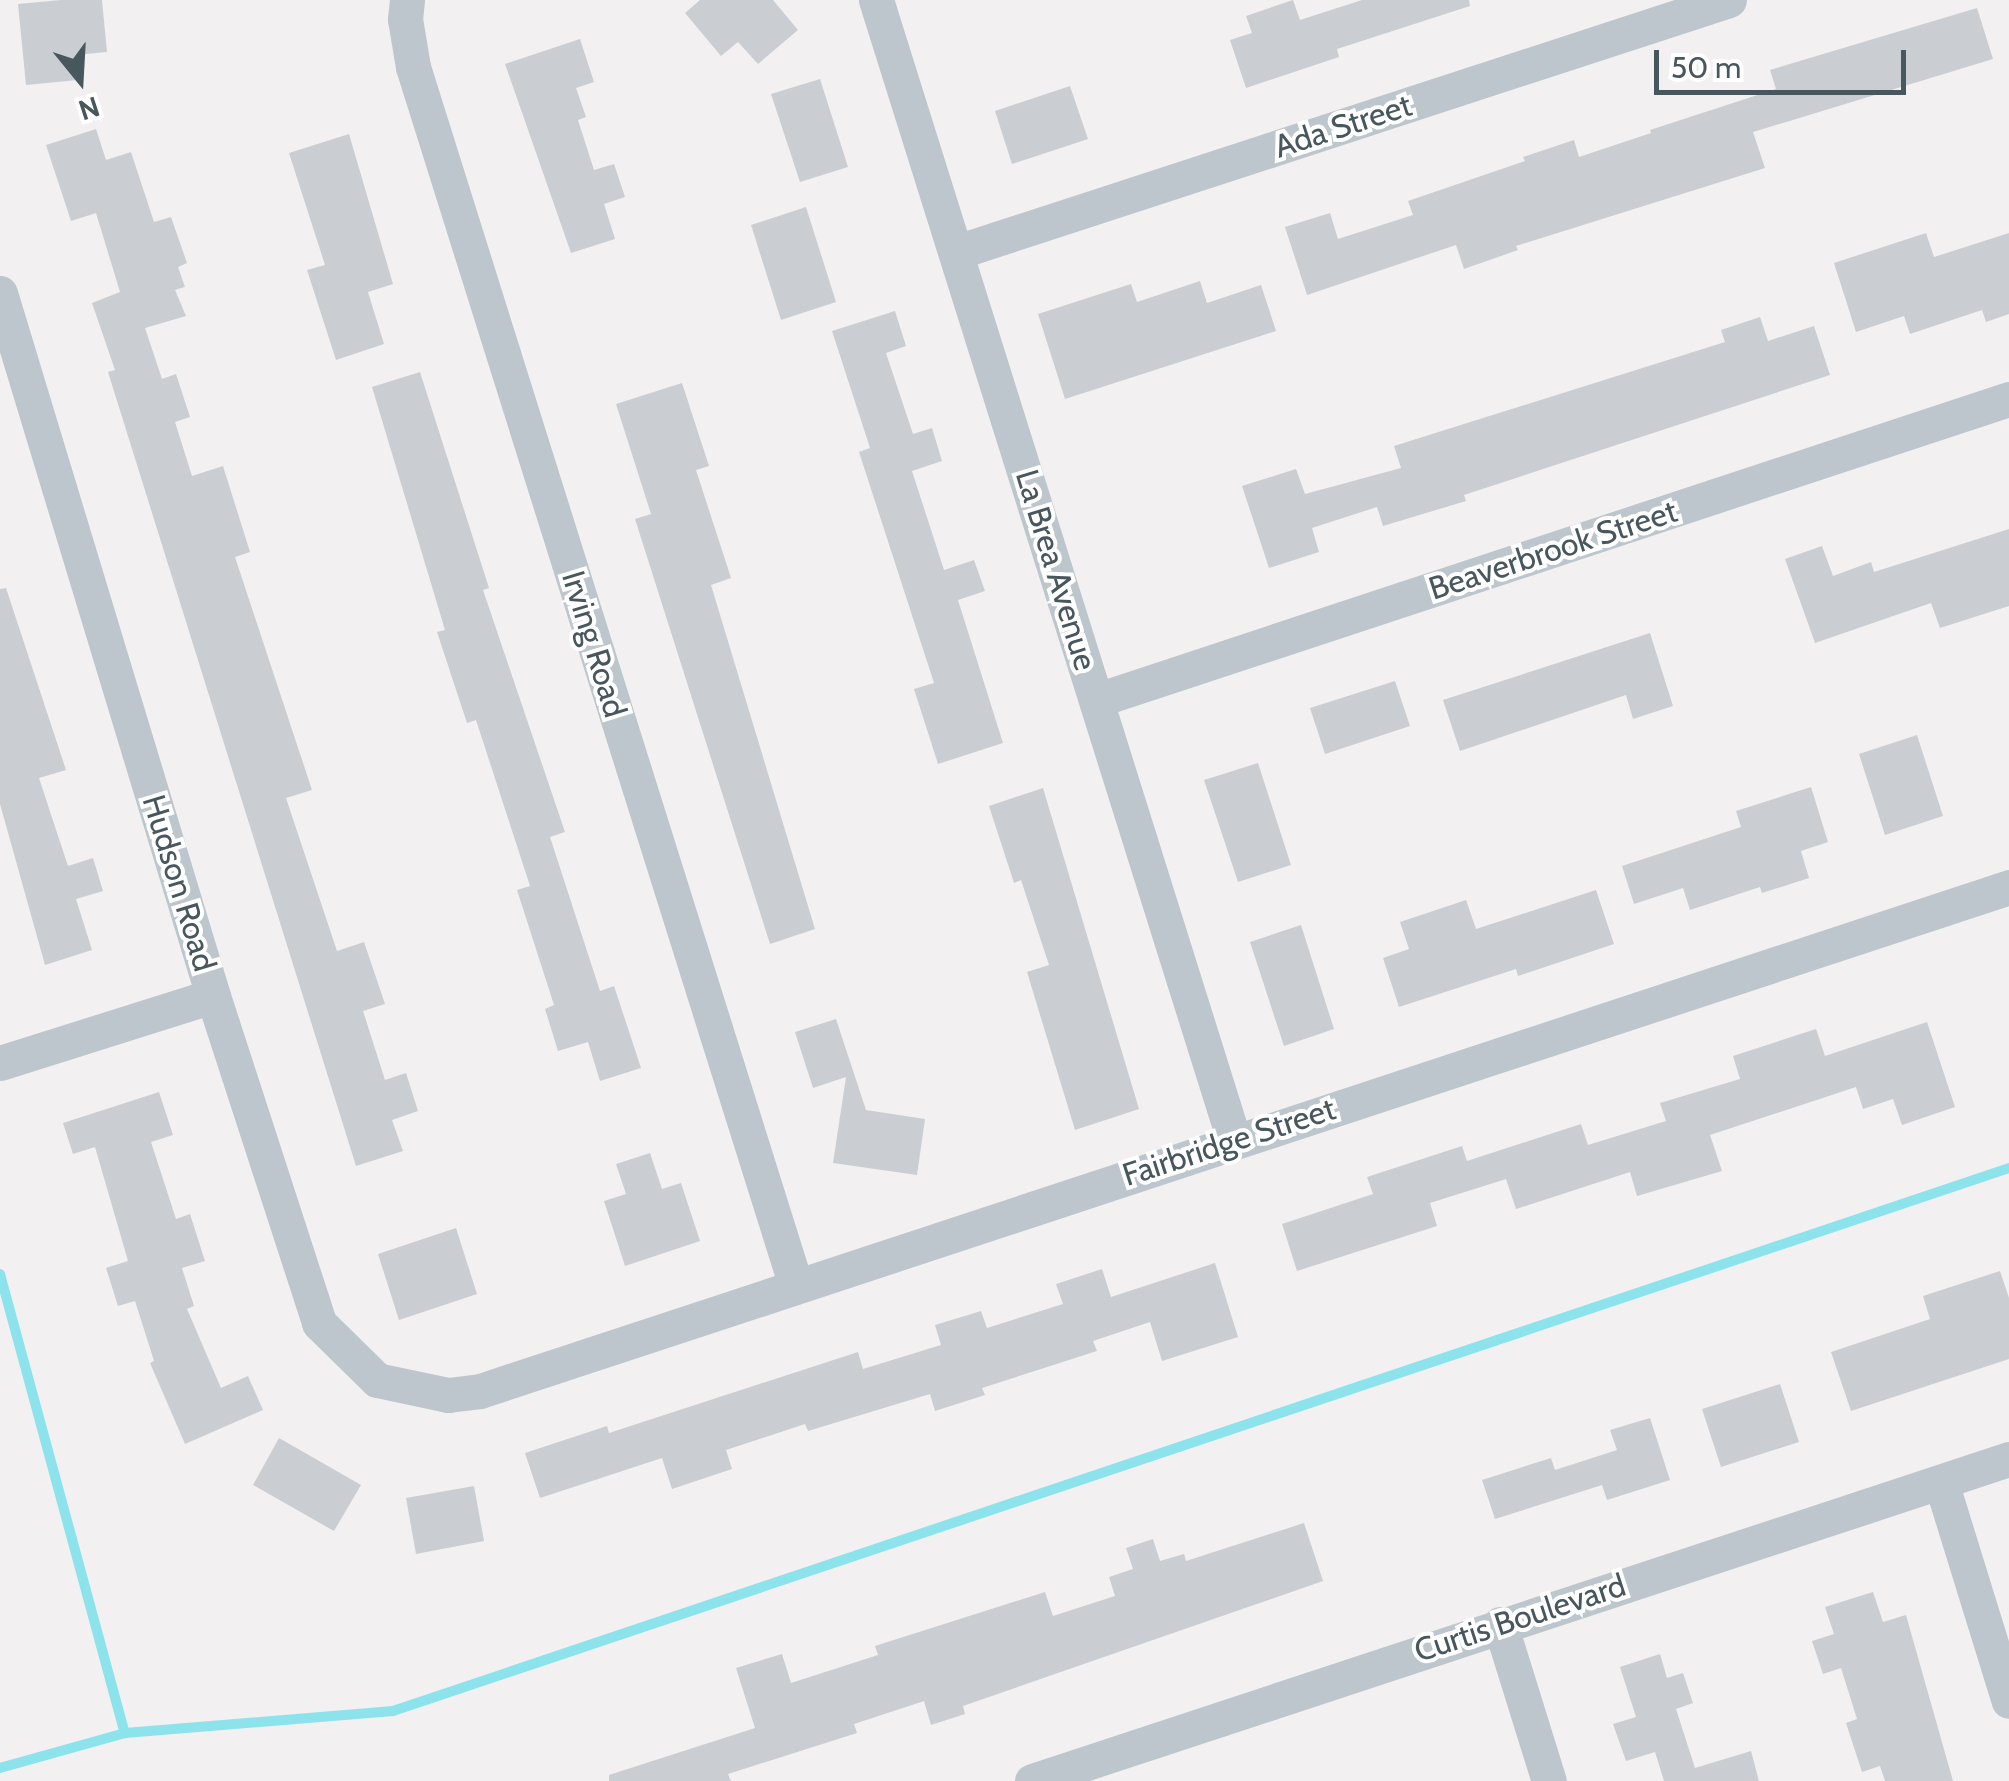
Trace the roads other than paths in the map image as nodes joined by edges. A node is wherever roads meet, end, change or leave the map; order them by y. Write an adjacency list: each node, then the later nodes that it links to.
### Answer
1 (407, 0): 12 (street, Irving Road)
2 (876, 0): 4 (street, La Brea Avenue)
3 (1729, 0): 4 (street, Ada Street)
4 (958, 252): 7 (street, La Brea Avenue)
5 (0, 293): 9 (street, Hudson Road)
6 (2009, 399): 7 (street, Beaverbrook Street)
7 (1097, 700): 11 (street, La Brea Avenue)
8 (2009, 887): 11 (street, Fairbridge Street)
9 (213, 996): 10 (street); 13 (street, Hudson Road)
10 (0, 1063)
11 (1234, 1140): 12 (street, Fairbridge Street)
12 (796, 1286): 13 (street, Fairbridge Street)
13 (448, 1395)
14 (2009, 1459): 15 (street, Curtis Boulevard)
15 (1941, 1482): 16 (street, Curtis Boulevard); 17 (street)
16 (1500, 1624): 18 (street, Curtis Boulevard); 19 (street)
17 (2009, 1700)
18 (1052, 1778)
19 (1549, 1781)

